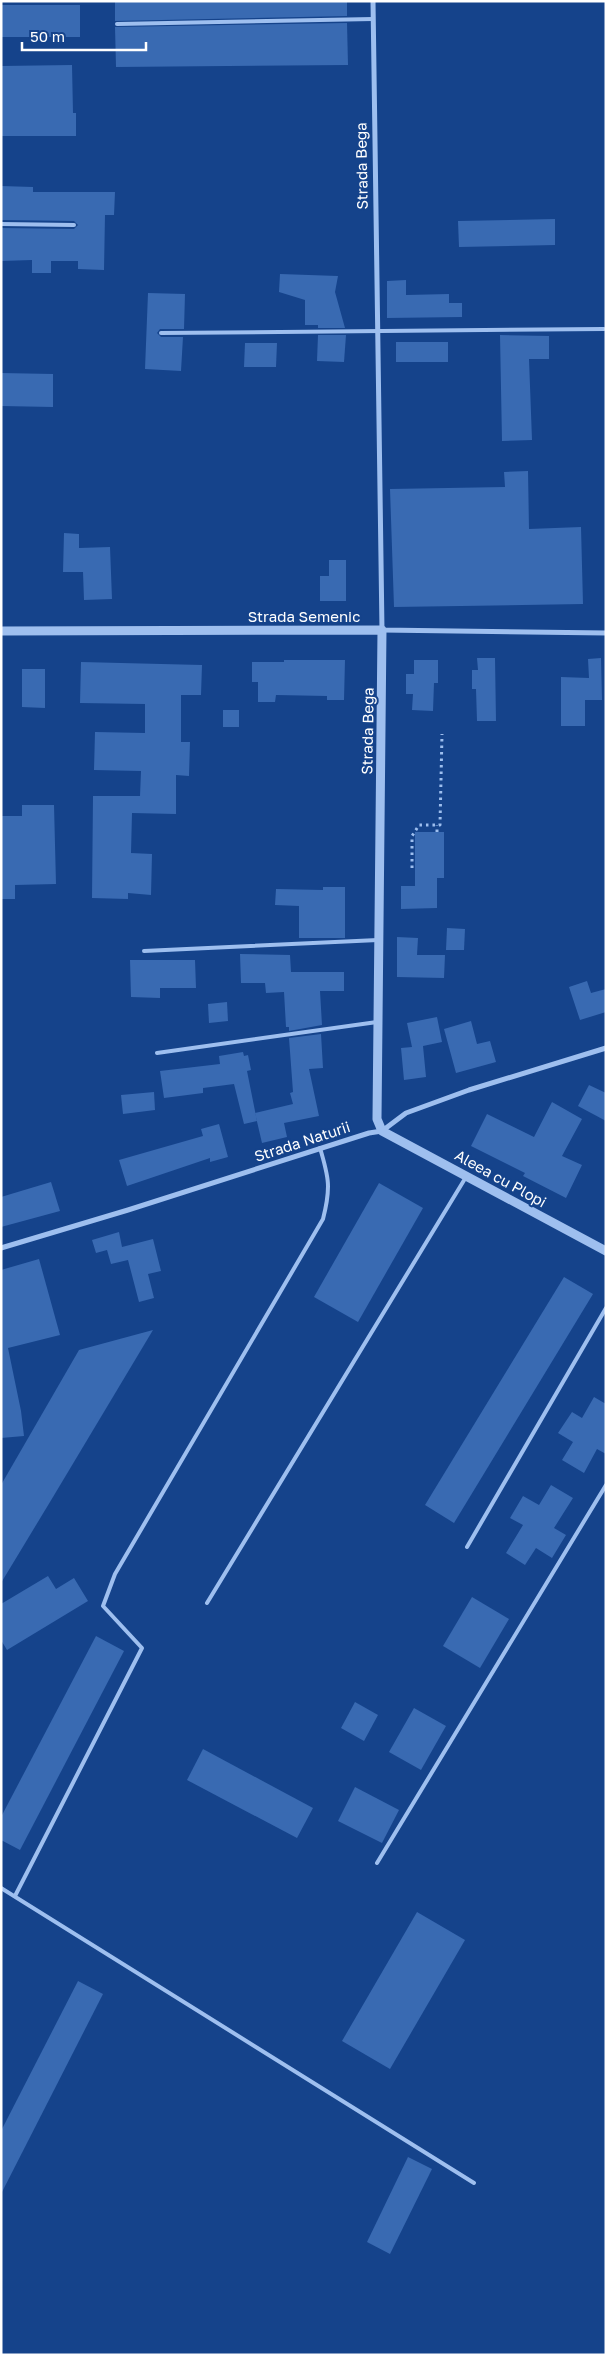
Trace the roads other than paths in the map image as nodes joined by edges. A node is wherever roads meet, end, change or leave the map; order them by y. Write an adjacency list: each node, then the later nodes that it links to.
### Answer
1 (373, 1): 2 (street, Strada Bega)
2 (373, 19): 3 (lane); 7 (street, Strada Bega)
3 (117, 24)
4 (1, 224): 5 (lane)
5 (74, 225)
6 (604, 329): 7 (lane)
7 (376, 330): 8 (lane); 9 (street, Strada Bega)
8 (161, 333)
9 (382, 630): 10 (street, Strada Semenic); 11 (street, Strada Semenic); 12 (street, Strada Bega)
10 (1, 631)
11 (606, 633)
12 (378, 940): 13 (lane); 14 (street, Strada Bega)
13 (144, 951)
14 (377, 1022): 16 (lane); 17 (street, Strada Bega)
15 (606, 1048): 17 (street, Strada Naturii)
16 (156, 1053)
17 (382, 1131): 18 (street, Strada Naturii); 19 (street, Aleea cu Plopi)
18 (320, 1148): 20 (street, Strada Naturii); 28 (lane)
19 (467, 1175): 21 (street, Aleea cu Plopi); 25 (lane)
20 (1, 1248)
21 (606, 1251)
22 (606, 1308): 24 (lane)
23 (606, 1485): 26 (lane)
24 (467, 1547)
25 (207, 1603)
26 (377, 1863)
27 (1, 1888): 28 (lane)
28 (14, 1896): 29 (lane)
29 (474, 2183)

